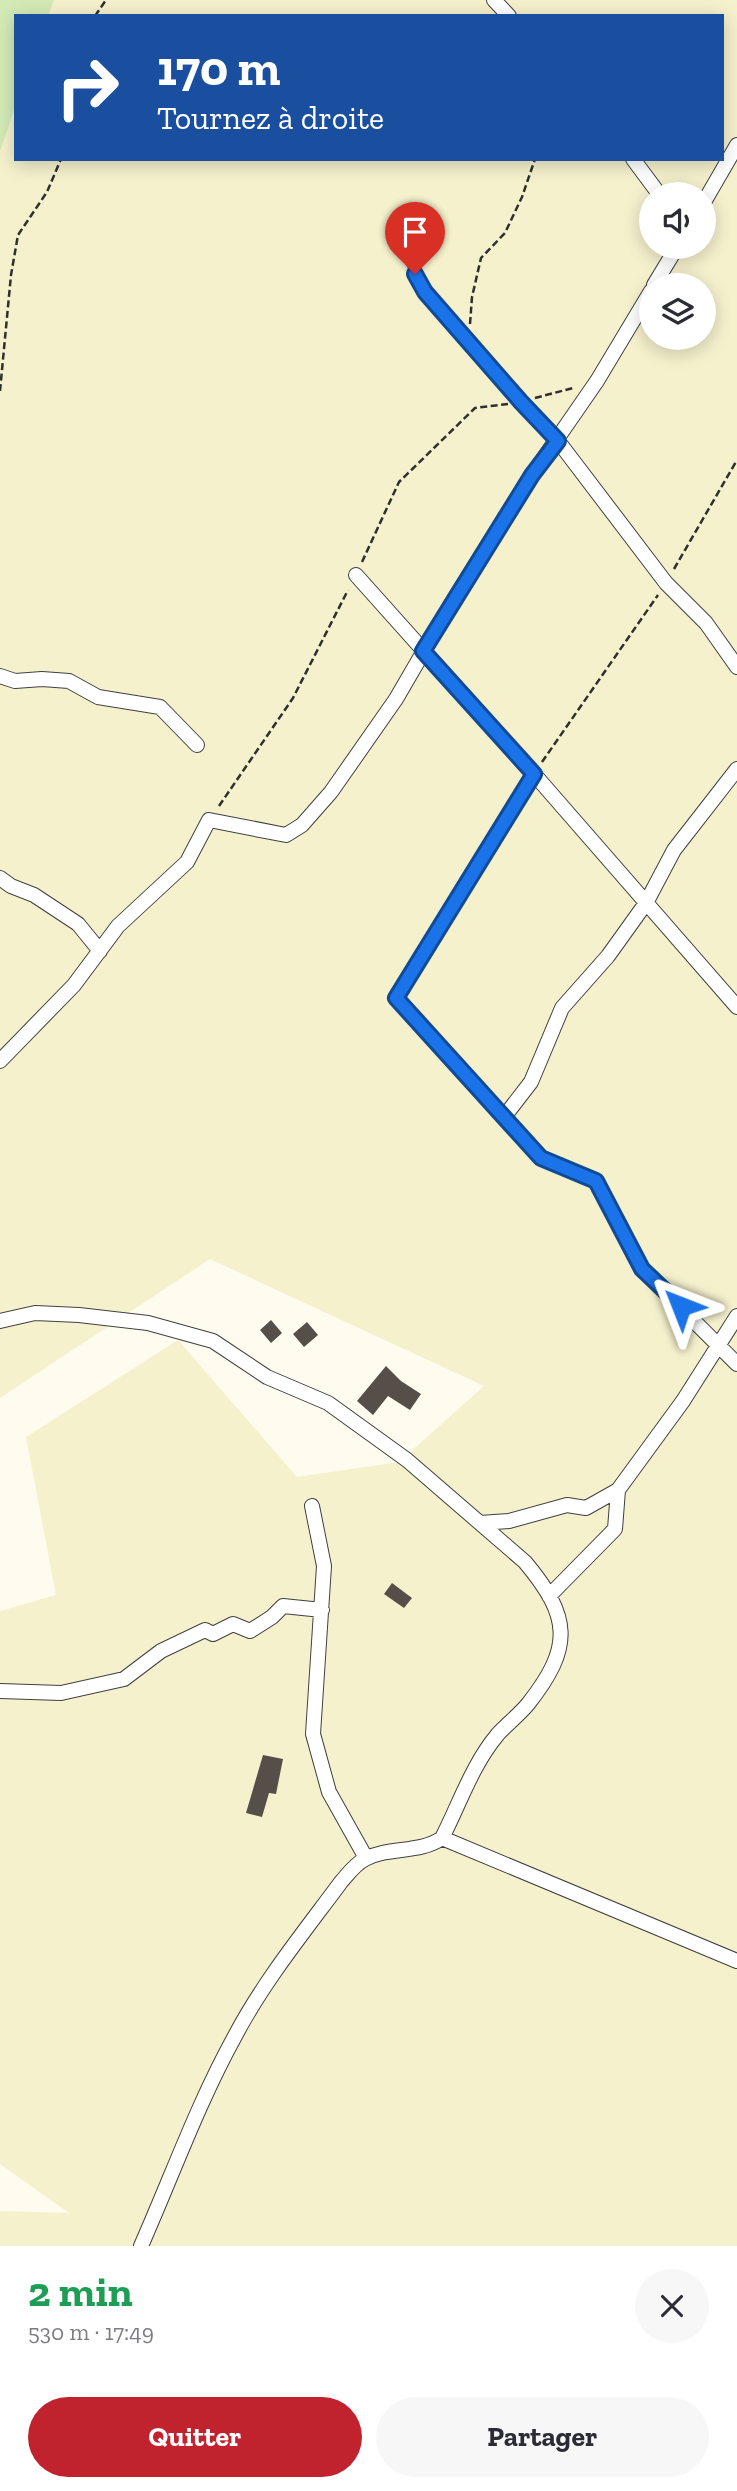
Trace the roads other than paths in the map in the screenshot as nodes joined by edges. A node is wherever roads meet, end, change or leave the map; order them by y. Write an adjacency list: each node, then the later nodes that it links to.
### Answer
1 (494, 0): 2 (street)
2 (507, 14)
3 (737, 145): 6 (street)
4 (634, 161): 5 (street)
5 (650, 182)
6 (716, 182)
7 (396, 235): 9 (lane)
8 (639, 311): 9 (street)
9 (558, 441): 11 (street); 12 (street)
10 (356, 575): 11 (street)
11 (423, 651): 16 (street); 19 (street)
12 (737, 667)
13 (0, 676): 14 (street)
14 (197, 746)
15 (737, 769): 18 (street)
16 (534, 774): 18 (street); 22 (street)
17 (0, 878): 19 (street)
18 (646, 903): 20 (street); 22 (street)
19 (100, 951): 21 (street)
20 (737, 1007)
21 (0, 1061)
22 (504, 1117): 25 (street)
23 (737, 1316): 25 (street)
24 (0, 1321): 29 (street)
25 (719, 1344): 26 (street); 27 (street)
26 (737, 1364)
27 (618, 1490): 29 (street); 30 (street)
28 (312, 1506): 31 (street)
29 (480, 1523): 30 (street)
30 (549, 1597): 33 (street)
31 (321, 1610): 32 (street); 34 (street)
32 (0, 1691)
33 (442, 1838): 34 (street); 35 (street)
34 (366, 1858): 36 (street)
35 (737, 1961)
36 (141, 2246)

